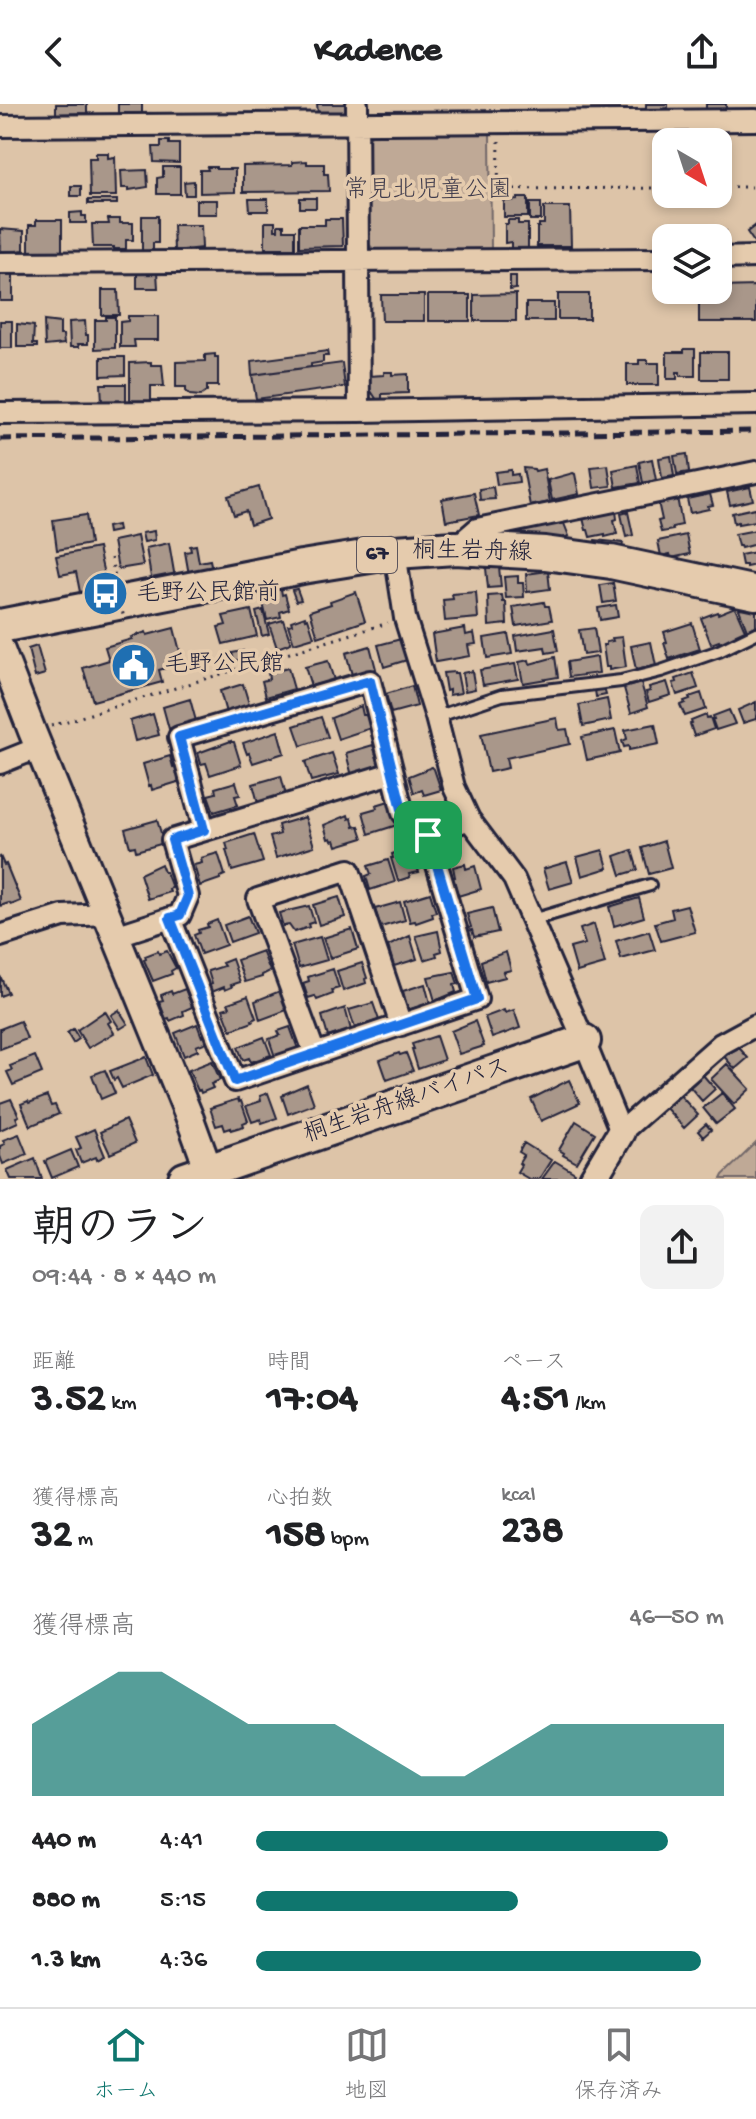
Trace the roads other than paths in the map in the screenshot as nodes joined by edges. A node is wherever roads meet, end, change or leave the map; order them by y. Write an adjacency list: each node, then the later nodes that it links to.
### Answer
1 (357, 113): 2 (street); 3 (street); 7 (street)
2 (756, 120)
3 (0, 126)
4 (756, 257): 5 (street)
5 (732, 258)
6 (652, 259): 7 (street)
7 (358, 262): 8 (street); 10 (street)
8 (0, 263)
9 (756, 404): 10 (street)
10 (359, 411): 11 (street)
11 (0, 413)
12 (756, 472): 13 (street)
13 (455, 548): 14 (main road, 桐生岩舟線 / 67); 15 (main road, 桐生岩舟線 / 67)
14 (395, 552): 16 (main road, 桐生岩舟線 / 67); 19 (street)
15 (756, 593)
16 (0, 626)
17 (756, 633): 19 (lane)
18 (0, 648): 20 (street)
19 (436, 717): 23 (street)
20 (36, 739): 21 (street); 29 (street)
21 (0, 763)
22 (392, 773): 24 (street); 24 (street); 25 (street)
23 (469, 819): 25 (street); 28 (street)
24 (204, 830): 27 (street)
25 (428, 835): 31 (street)
26 (650, 885): 28 (lane)
27 (170, 918): 29 (street); 34 (street)
28 (532, 920): 33 (street)
29 (111, 925): 30 (street); 36 (street)
30 (0, 936)
31 (401, 1025): 34 (street); 34 (street)
32 (756, 1025): 35 (street)
33 (584, 1041): 35 (street); 36 (main road, 桐生岩舟線バイパス)
34 (315, 1054)
35 (621, 1132): 37 (street)
36 (202, 1176)
37 (593, 1179)

